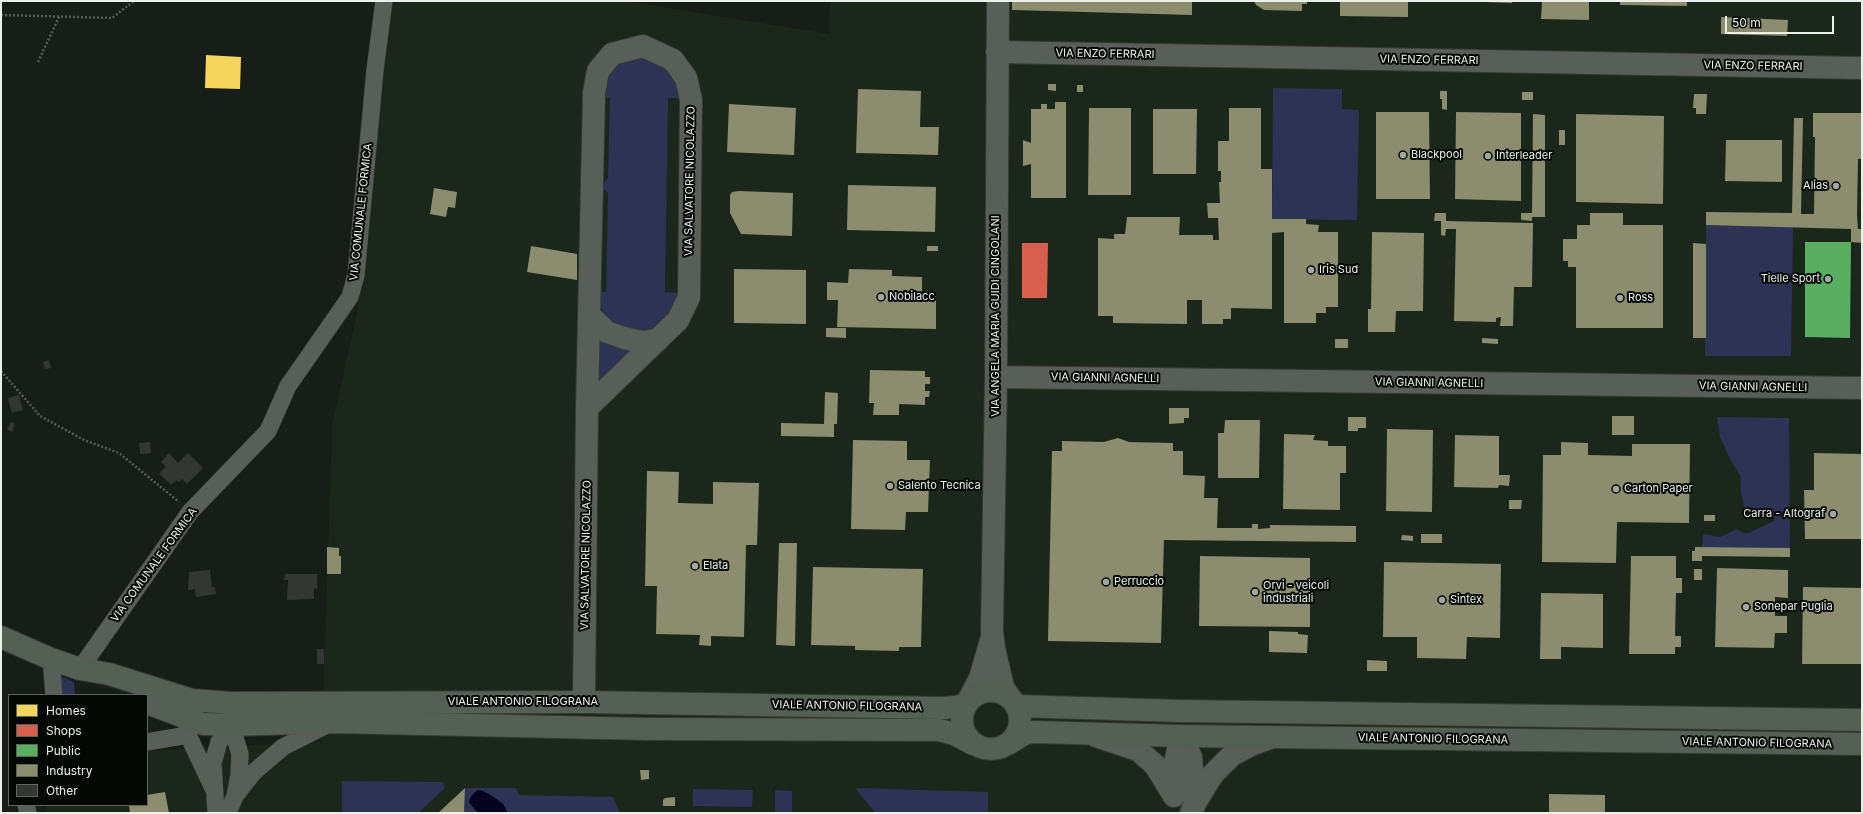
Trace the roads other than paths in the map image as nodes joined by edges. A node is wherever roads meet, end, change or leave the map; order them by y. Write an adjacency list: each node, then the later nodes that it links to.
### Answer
1 (384, 1): 13 (street, VIA COMUNALE FORMICA)
2 (998, 1): 3 (street, VIA ANGELA MARIA GUIDI CINGOLANI)
3 (997, 52): 4 (street, VIA ENZO FERRARI); 7 (street, VIA ANGELA MARIA GUIDI CINGOLANI)
4 (1862, 68)
5 (590, 316): 6 (street); 6 (street, VIA SALVATORE NICOLAZZO); 9 (street, VIA SALVATORE NICOLAZZO)
6 (658, 340): 9 (street, VIA SALVATORE NICOLAZZO)
7 (996, 377): 8 (street, VIA GIANNI AGNELLI); 10 (street, VIA ANGELA MARIA GUIDI CINGOLANI)
8 (1862, 388)
9 (587, 408): 19 (street, VIA SALVATORE NICOLAZZO)
10 (992, 631): 18 (street); 20 (street)
11 (1, 637): 12 (main road, VIALE ANTONIO FILOGRANA)
12 (51, 659): 13 (main road, VIALE ANTONIO FILOGRANA); 14 (street)
13 (80, 669): 15 (main road, VIALE ANTONIO FILOGRANA); 16 (main road, VIALE ANTONIO FILOGRANA)
14 (54, 694)
15 (123, 694)
16 (146, 694)
17 (148, 695): 25 (main road, VIALE ANTONIO FILOGRANA)
18 (968, 701): 20 (main road); 23 (main road, VIALE ANTONIO FILOGRANA); 34 (main road)
19 (584, 702): 22 (main road, VIALE ANTONIO FILOGRANA); 23 (main road, VIALE ANTONIO FILOGRANA)
20 (1013, 702): 24 (main road); 35 (main road)
21 (148, 703): 25 (main road, VIALE ANTONIO FILOGRANA)
22 (231, 703): 25 (main road, VIALE ANTONIO FILOGRANA); 28 (street)
23 (647, 703): 29 (street)
24 (1182, 711): 26 (main road); 31 (main road)
25 (189, 717): 28 (main road, VIALE ANTONIO FILOGRANA); 33 (street); 37 (street)
26 (1862, 720)
27 (333, 722): 28 (main road, VIALE ANTONIO FILOGRANA); 29 (main road, VIALE ANTONIO FILOGRANA); 38 (street)
28 (232, 725): 37 (street); 38 (street)
29 (647, 729): 34 (main road, VIALE ANTONIO FILOGRANA)
30 (1086, 733): 31 (main road, VIALE ANTONIO FILOGRANA); 35 (main road, VIALE ANTONIO FILOGRANA); 39 (street)
31 (1180, 736): 32 (main road, VIALE ANTONIO FILOGRANA); 39 (street)
32 (1274, 737): 36 (main road, VIALE ANTONIO FILOGRANA); 39 (street)
33 (148, 741)
34 (973, 744): 35 (main road)
35 (1008, 744)
36 (1862, 744)
37 (213, 788): 40 (street)
38 (235, 796): 41 (street)
39 (1185, 806)
40 (216, 813)
41 (228, 813)

